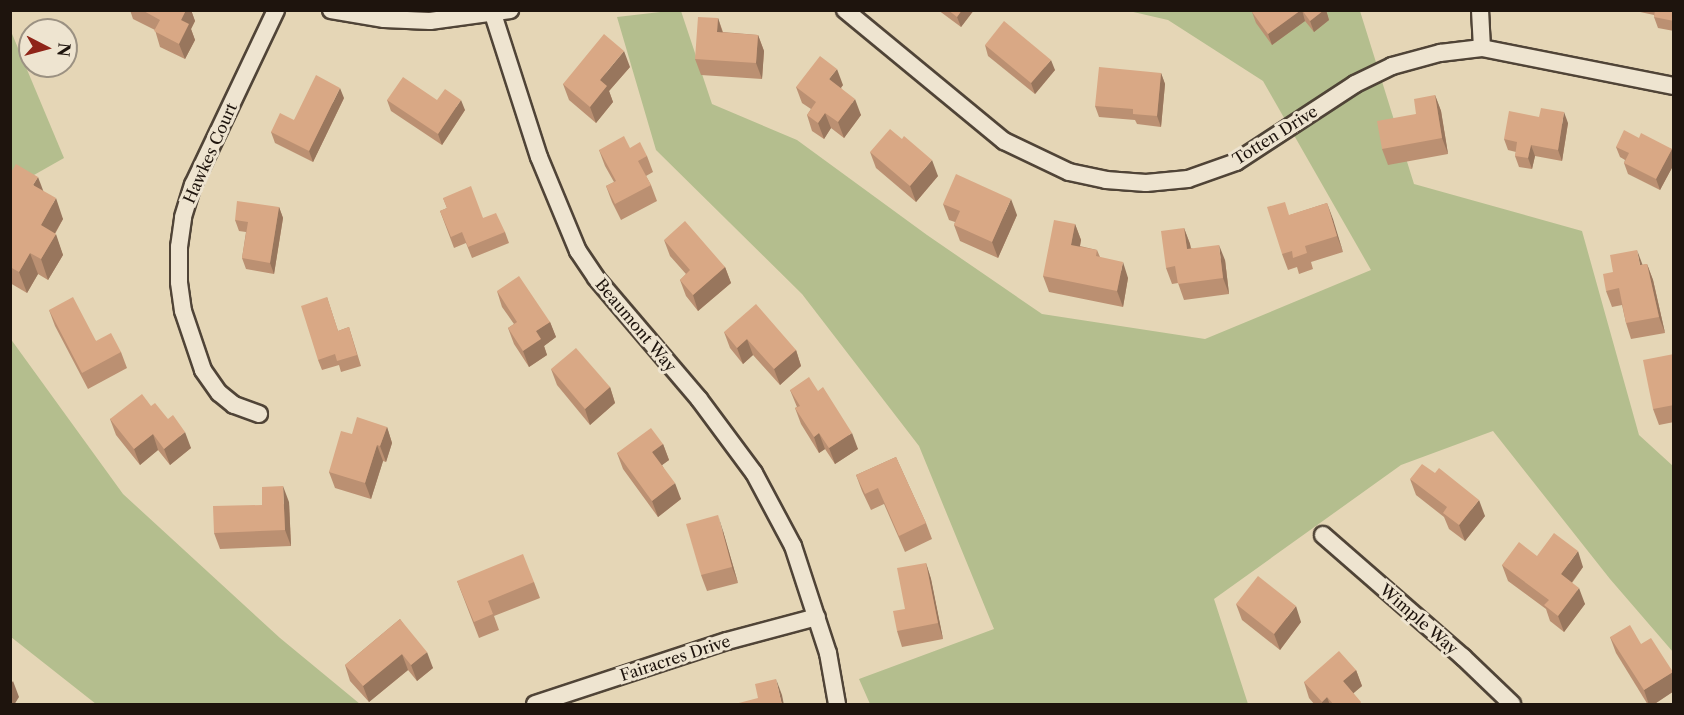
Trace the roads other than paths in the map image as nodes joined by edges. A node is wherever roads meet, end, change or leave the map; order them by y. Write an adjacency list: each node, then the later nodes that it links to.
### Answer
1 (276, 10): 9 (street, Hawkes Court)
2 (331, 10): 6 (street)
3 (510, 10): 6 (street)
4 (845, 10): 7 (street, Totten Drive)
5 (1480, 10): 7 (street)
6 (493, 14): 11 (street, Beaumont Way)
7 (1482, 48): 8 (street, Totten Drive)
8 (1674, 86)
9 (259, 414)
10 (1323, 535): 14 (street, Wimple Way)
11 (817, 617): 12 (street, Fairacres Drive); 13 (street, Beaumont Way)
12 (535, 705)
13 (837, 705)
14 (1512, 705)

